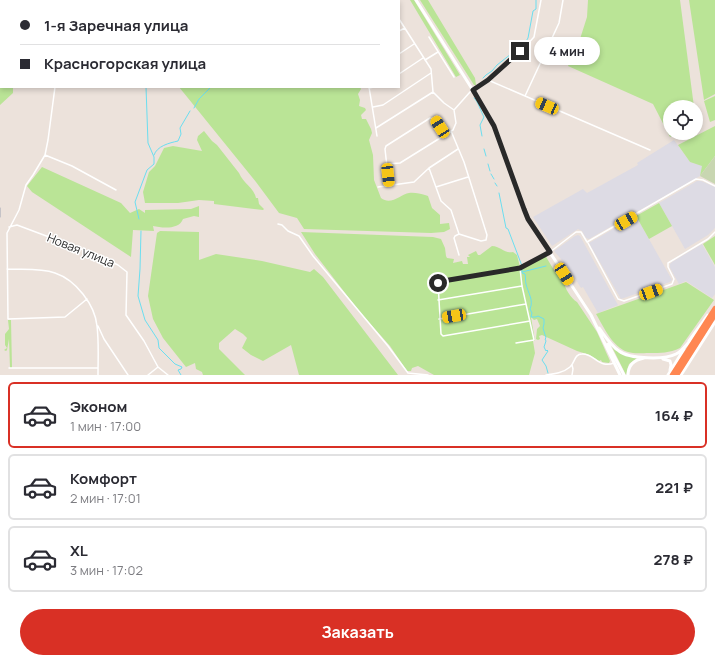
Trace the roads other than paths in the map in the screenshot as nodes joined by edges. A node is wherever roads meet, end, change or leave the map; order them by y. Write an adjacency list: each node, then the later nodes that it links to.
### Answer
1 (416, 0): 18 (main road)
2 (540, 0): 15 (street)
3 (563, 0): 20 (street)
4 (400, 20): 5 (street)
5 (405, 28): 6 (street); 8 (street)
6 (400, 31)
7 (429, 37): 9 (street)
8 (414, 43): 10 (street); 11 (street)
9 (438, 52): 11 (street); 14 (street)
10 (400, 53)
11 (424, 59): 12 (street); 13 (street)
12 (400, 73)
13 (431, 73): 19 (street); 21 (street)
14 (454, 77)
15 (488, 80): 18 (street); 20 (street)
16 (55, 88): 29 (street)
17 (369, 88): 21 (street)
18 (473, 90): 22 (street); 43 (main road)
19 (433, 92): 22 (street); 23 (street)
20 (525, 96): 28 (street)
21 (373, 107): 23 (street)
22 (454, 110): 24 (street)
23 (376, 128): 26 (street)
24 (451, 131): 25 (street); 27 (street)
25 (444, 134): 30 (street); 30 (street)
26 (377, 136)
27 (458, 149): 31 (street); 32 (street)
28 (650, 150)
29 (45, 156): 37 (street); 39 (street)
30 (387, 164): 33 (street)
31 (429, 168): 33 (street); 36 (street)
32 (469, 177): 36 (street); 41 (street)
33 (389, 185): 35 (street)
34 (715, 186): 42 (street)
35 (378, 187)
36 (436, 187): 41 (street)
37 (116, 190)
38 (278, 224): 73 (street)
39 (9, 226): 46 (street); 65 (street, Новая улица)
40 (715, 232): 42 (street)
41 (459, 234): 44 (street)
42 (587, 242): 43 (street)
43 (550, 252): 45 (street); 52 (main road)
44 (458, 255)
45 (520, 268): 47 (street); 49 (street)
46 (7, 269): 48 (street); 48 (street)
47 (522, 286): 49 (street); 50 (street)
48 (87, 299): 57 (street)
49 (438, 300): 54 (street)
50 (526, 304): 54 (street); 55 (street)
51 (715, 307): 61 (main road); 68 (highway)
52 (591, 315): 59 (main road); 63 (main road)
53 (715, 315): 79 (highway)
54 (440, 319): 55 (street)
55 (530, 321): 62 (street)
56 (715, 322): 60 (main road)
57 (97, 324): 67 (street); 70 (street)
58 (715, 326): 60 (street)
59 (599, 328): 61 (main road); 77 (main road)
60 (711, 328): 80 (main road)
61 (690, 341): 68 (main road)
62 (516, 343)
63 (614, 363): 64 (street); 76 (main road)
64 (572, 365): 74 (street); 75 (street)
65 (158, 367): 71 (street); 72 (street)
66 (9, 368): 67 (street)
67 (98, 368): 69 (street)
68 (670, 374): 78 (main road)
69 (98, 375)
70 (128, 375)
71 (148, 375)
72 (168, 375)
73 (428, 375)
74 (546, 375)
75 (572, 375)
76 (620, 375)
77 (624, 375)
78 (628, 375)
79 (677, 375)
80 (681, 375)

